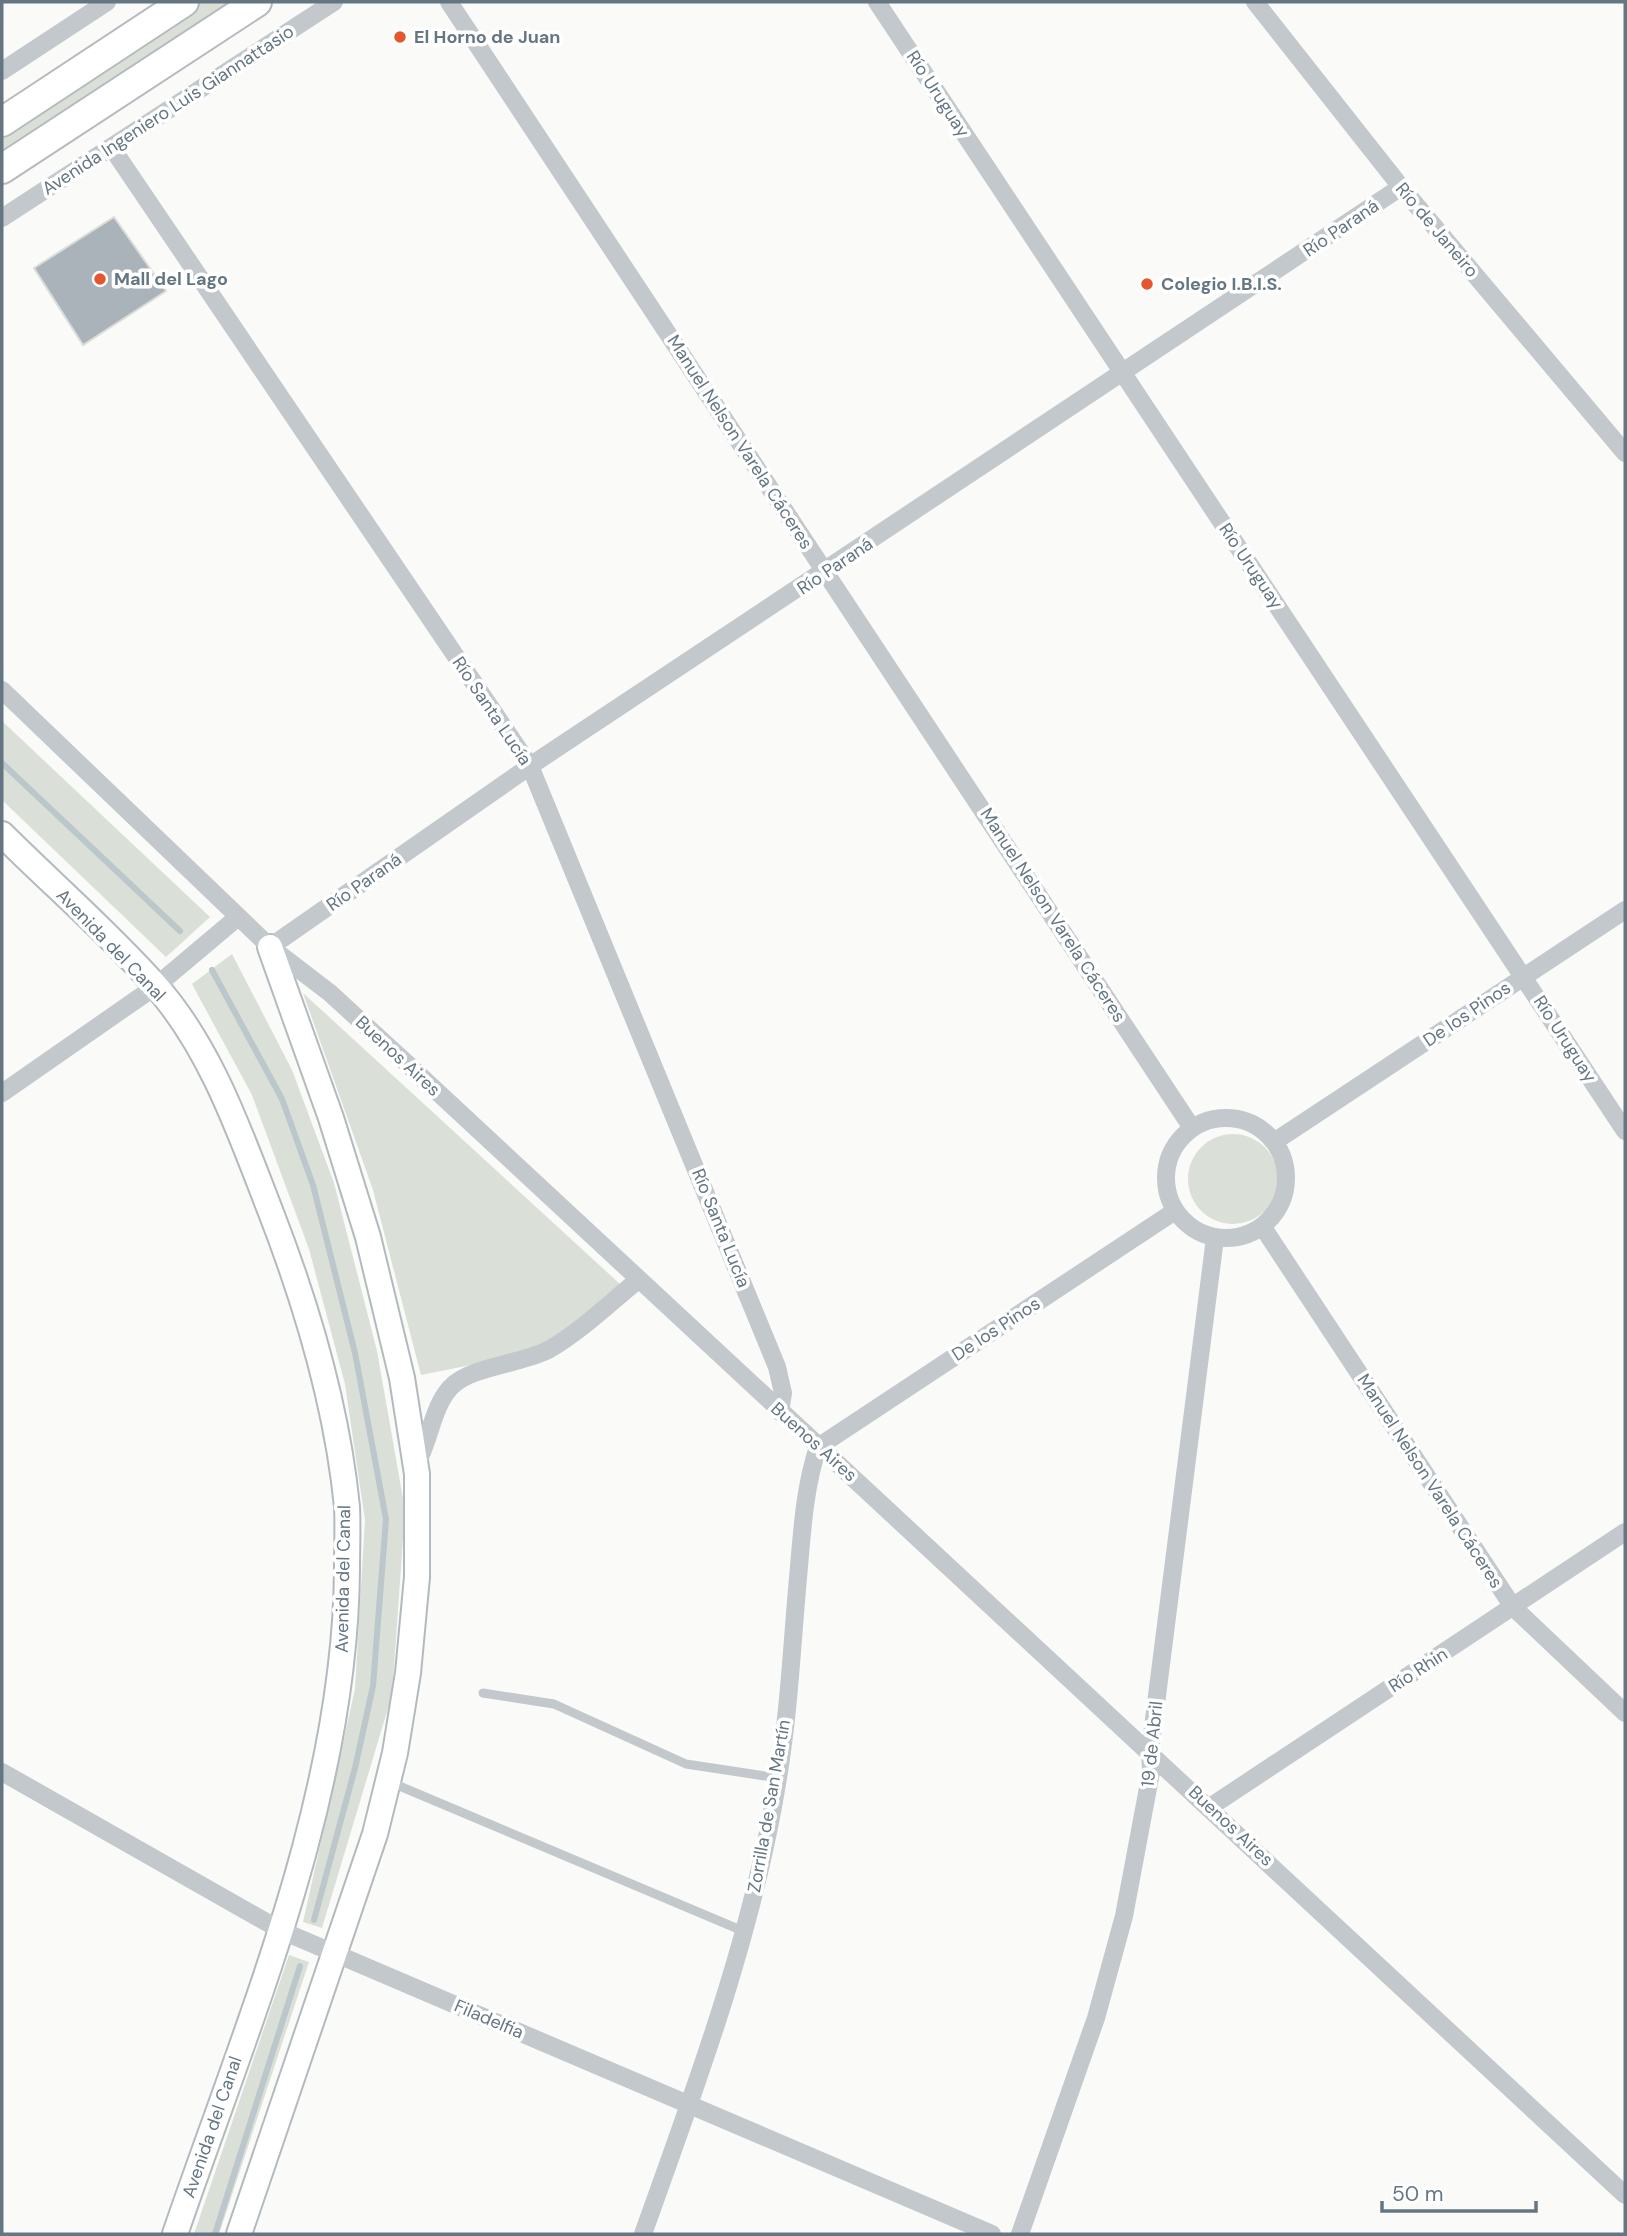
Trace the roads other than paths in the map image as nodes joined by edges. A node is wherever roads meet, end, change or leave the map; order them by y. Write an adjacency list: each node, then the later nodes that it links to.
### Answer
1 (107, 2): 8 (street)
2 (184, 2): 9 (main road)
3 (257, 2): 11 (main road)
4 (334, 2): 10 (street, Avenida Ingeniero Luis Giannattasio)
5 (449, 2): 16 (street, Manuel Nelson Varela Cáceres)
6 (877, 2): 14 (street, Río Uruguay)
7 (1255, 2): 12 (street, Río de Janeiro)
8 (2, 71)
9 (2, 122)
10 (113, 148): 13 (street, Avenida Ingeniero Luis Giannattasio); 18 (street, Río Santa Lucía)
11 (2, 169)
12 (1401, 187): 14 (street, Río Paraná); 15 (street, Río de Janeiro)
13 (2, 218)
14 (1123, 374): 16 (street, Río Paraná); 23 (street, Río Uruguay)
15 (1624, 449)
16 (826, 572): 18 (street, Río Paraná); 26 (street, Manuel Nelson Varela Cáceres)
17 (2, 690): 21 (street, Buenos Aires)
18 (530, 766): 22 (street, Río Paraná); 33 (street, Río Santa Lucía)
19 (2, 834): 24 (street, Avenida del Canal)
20 (1625, 910): 23 (street, De los Pinos)
21 (238, 917): 22 (street, Buenos Aires); 24 (street)
22 (270, 947): 32 (street, Buenos Aires); 35 (street)
23 (1523, 976): 27 (street, Río Uruguay); 28 (street, De los Pinos)
24 (156, 985): 25 (street); 45 (street, Avenida del Canal)
25 (2, 1093)
26 (1192, 1128): 28 (street); 29 (street)
27 (1625, 1130)
28 (1274, 1142): 30 (street)
29 (1175, 1211): 31 (street); 34 (street, De los Pinos)
30 (1262, 1226): 31 (street); 37 (street, Manuel Nelson Varela Cáceres)
31 (1215, 1238): 40 (street, 19 de Abril)
32 (638, 1279): 33 (street, Buenos Aires); 35 (street)
33 (780, 1412): 34 (street, Buenos Aires)
34 (818, 1447): 40 (street, Buenos Aires); 42 (street, Zorrilla de San Martín)
35 (416, 1465): 43 (street)
36 (1625, 1532): 37 (street, Río Rhin)
37 (1513, 1607): 39 (street, Manuel Nelson Varela Cáceres); 44 (street, Río Rhin)
38 (484, 1693): 42 (lane)
39 (1625, 1713)
40 (1150, 1751): 44 (street, Buenos Aires); 54 (street, 19 de Abril)
41 (2, 1772): 45 (street, Filadelfia)
42 (778, 1778): 46 (street, Zorrilla de San Martín)
43 (388, 1781): 46 (lane); 47 (street)
44 (1210, 1807): 49 (street, Buenos Aires)
45 (280, 1930): 47 (street, Filadelfia); 50 (street, Avenida del Canal)
46 (743, 1931): 48 (street, Zorrilla de San Martín)
47 (334, 1953): 48 (street, Filadelfia); 51 (street)
48 (688, 2104): 52 (street, Zorrilla de San Martín); 53 (street, Filadelfia)
49 (1625, 2195)
50 (175, 2234)
51 (239, 2234)
52 (643, 2234)
53 (992, 2234)
54 (1020, 2234)

